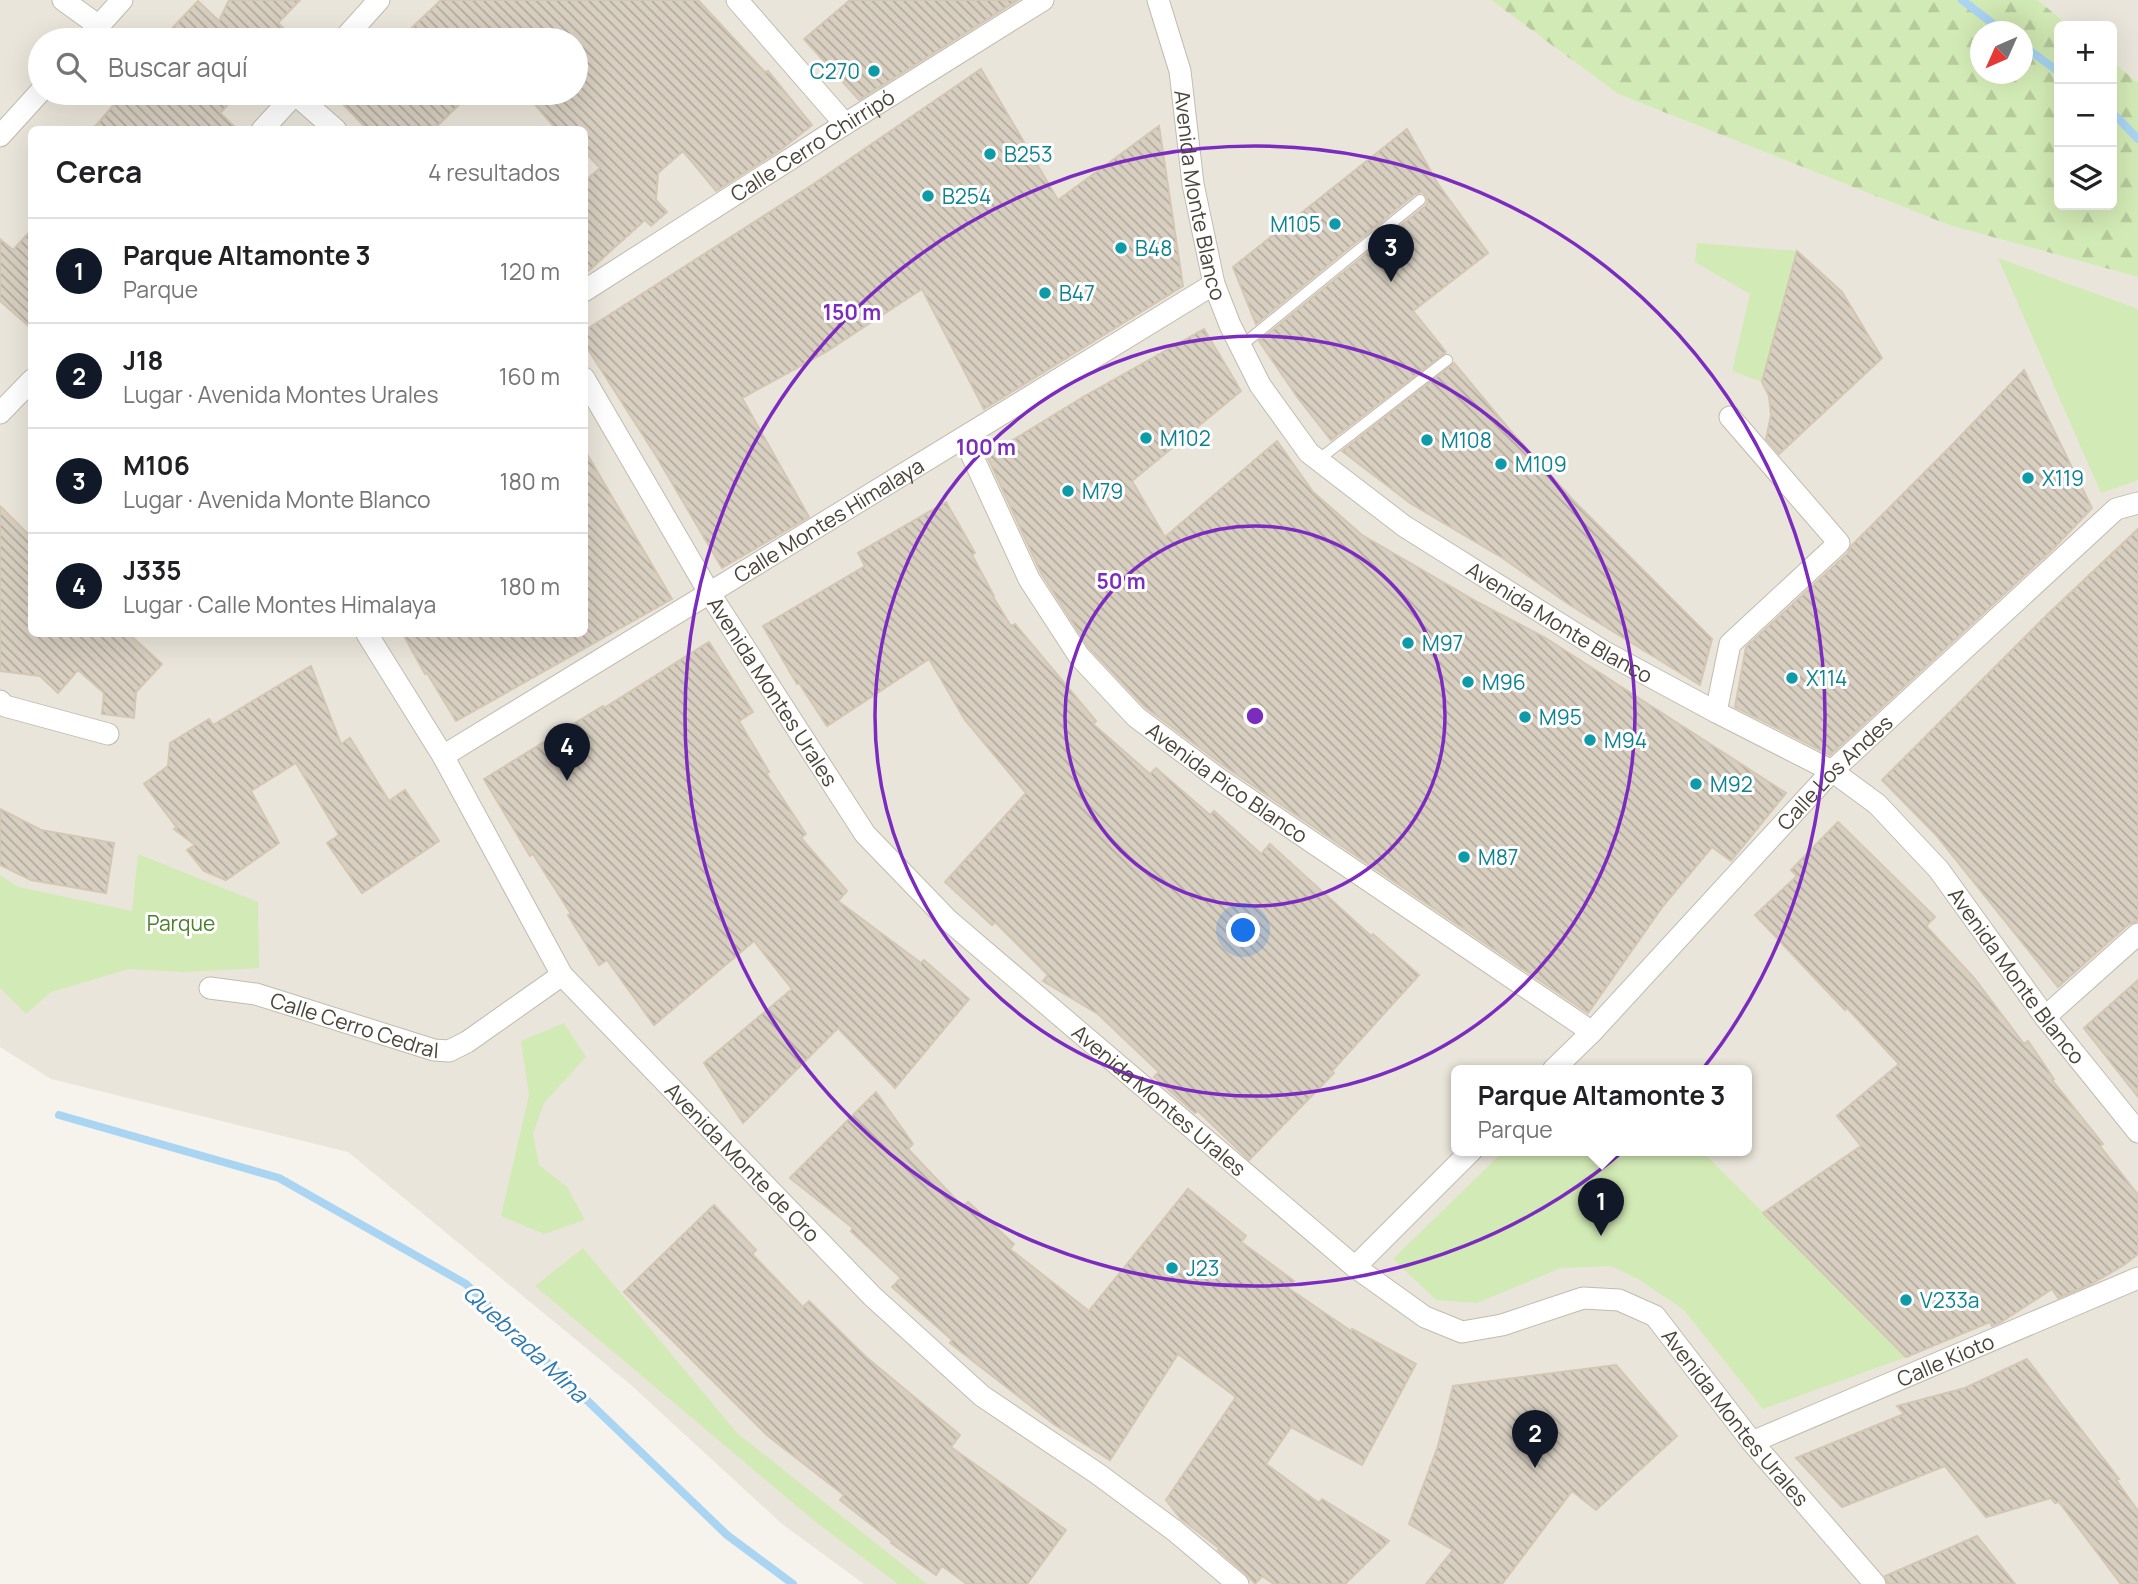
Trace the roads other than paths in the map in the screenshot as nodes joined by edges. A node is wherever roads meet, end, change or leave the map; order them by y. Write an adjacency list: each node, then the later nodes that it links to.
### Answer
1 (63, 0): 7 (street)
2 (122, 0): 8 (street)
3 (379, 0): 9 (street)
4 (737, 0): 13 (street)
5 (1043, 0): 13 (street, Calle Cerro Chirripó)
6 (1158, 0): 18 (street, Avenida Monte Blanco)
7 (88, 28)
8 (97, 28)
9 (354, 28)
10 (28, 105): 16 (street)
11 (284, 105): 14 (street)
12 (308, 105): 15 (street)
13 (845, 124): 19 (street, Calle Cerro Chirripó)
14 (266, 126)
15 (332, 126)
16 (0, 136)
17 (1420, 200): 20 (lane)
18 (1214, 284): 20 (street, Avenida Monte Blanco); 26 (street, Calle Montes Himalaya)
19 (588, 288)
20 (1241, 346): 27 (street, Avenida Monte Blanco)
21 (1447, 360): 27 (lane)
22 (28, 384): 24 (street)
23 (588, 386): 29 (street, Avenida Montes Urales)
24 (0, 414)
25 (1730, 417): 32 (street)
26 (964, 438): 29 (street, Calle Montes Himalaya); 40 (street, Avenida Pico Blanco)
27 (1318, 460): 32 (street, Avenida Monte Blanco)
28 (2138, 503): 35 (street, Calle Los Andes)
29 (710, 594): 34 (street, Calle Montes Himalaya); 44 (street, Avenida Montes Urales)
30 (369, 637): 34 (street, Avenida Monte de Oro)
31 (0, 701): 33 (street)
32 (1716, 712): 35 (street, Avenida Monte Blanco)
33 (108, 734)
34 (443, 756): 37 (street, Avenida Monte de Oro)
35 (1832, 771): 39 (street, Avenida Monte Blanco); 40 (street, Calle Los Andes)
36 (2138, 934): 39 (street)
37 (562, 975): 38 (street, Calle Cerro Cedral); 47 (street, Avenida Monte de Oro)
38 (210, 988)
39 (2045, 1017): 42 (street, Avenida Monte Blanco)
40 (1592, 1031): 41 (street, Calle Los Andes)
41 (1558, 1065)
42 (2138, 1132)
43 (1466, 1156): 44 (street)
44 (1355, 1267): 46 (street, Avenida Montes Urales)
45 (2138, 1278): 46 (street, Calle Kioto)
46 (1752, 1442): 48 (street, Avenida Montes Urales)
47 (1238, 1584)
48 (1875, 1584)

